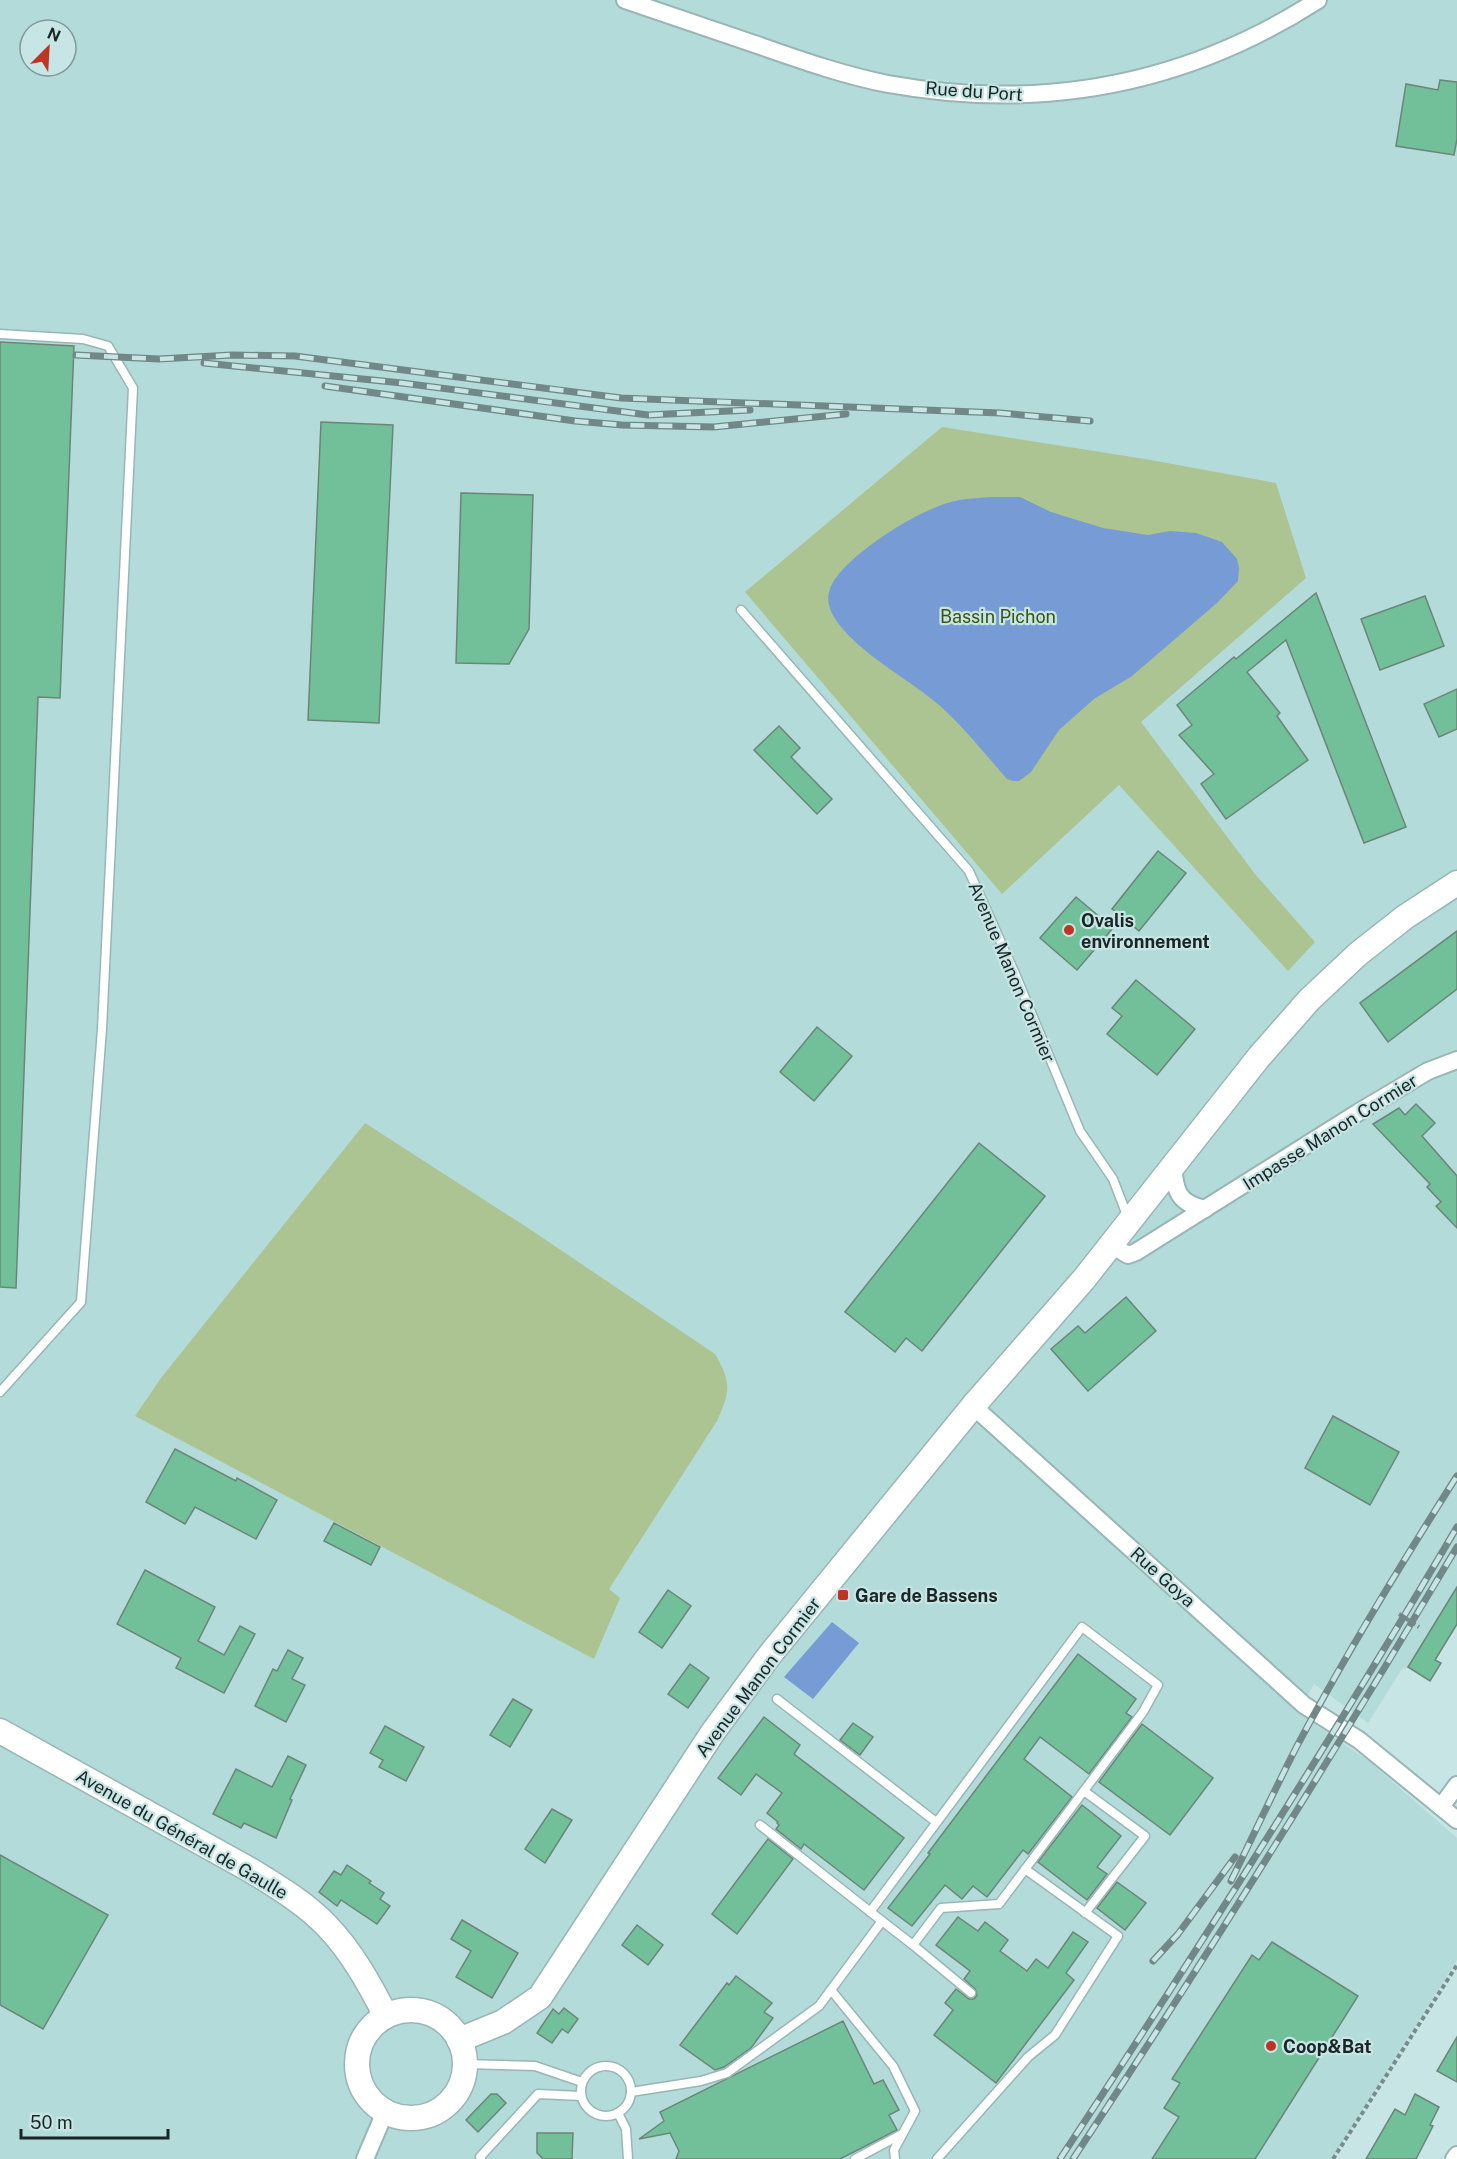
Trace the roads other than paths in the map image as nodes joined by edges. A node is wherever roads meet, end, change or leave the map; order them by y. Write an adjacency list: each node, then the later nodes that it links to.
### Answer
1 (625, 0): 2 (street, Rue du Port)
2 (1318, 0)
3 (0, 334): 11 (lane)
4 (741, 610): 9 (lane, Avenue Manon Cormier)
5 (1457, 883): 7 (street, Avenue Manon Cormier)
6 (1457, 1060): 8 (street, Impasse Manon Cormier)
7 (1173, 1165): 8 (street); 9 (street, Avenue Manon Cormier)
8 (1205, 1209): 10 (street, Impasse Manon Cormier)
9 (1129, 1221): 10 (street, Avenue Manon Cormier)
10 (1111, 1245): 12 (street, Avenue Manon Cormier)
11 (0, 1392)
12 (973, 1406): 17 (street, Rue Goya); 29 (street, Avenue Manon Cormier)
13 (777, 1699): 19 (lane)
14 (0, 1731): 28 (street, Avenue du Général de Gaulle)
15 (1457, 1785): 17 (street)
16 (1084, 1791): 19 (lane); 21 (lane); 23 (lane)
17 (1441, 1806): 18 (street, Rue Goya)
18 (1457, 1820)
19 (936, 1822): 22 (lane)
20 (760, 1825): 22 (lane)
21 (1025, 1869): 23 (lane); 25 (lane)
22 (870, 1912): 24 (lane)
23 (1085, 1913): 43 (lane)
24 (882, 1921): 25 (lane); 26 (lane)
25 (913, 1945): 27 (lane)
26 (831, 1990): 32 (lane); 36 (lane)
27 (972, 1993)
28 (386, 2016): 29 (street); 34 (street)
29 (459, 2040): 30 (street)
30 (465, 2064): 31 (lane); 34 (street)
31 (582, 2082): 32 (lane); 33 (lane)
32 (631, 2092): 35 (lane)
33 (582, 2096): 35 (lane); 39 (lane)
34 (385, 2112): 38 (street)
35 (618, 2113): 40 (lane)
36 (903, 2134): 41 (lane); 42 (lane)
37 (1457, 2155): 44 (street)
38 (365, 2159)
39 (481, 2159)
40 (628, 2159)
41 (855, 2159)
42 (895, 2159)
43 (937, 2159)
44 (1454, 2159)

